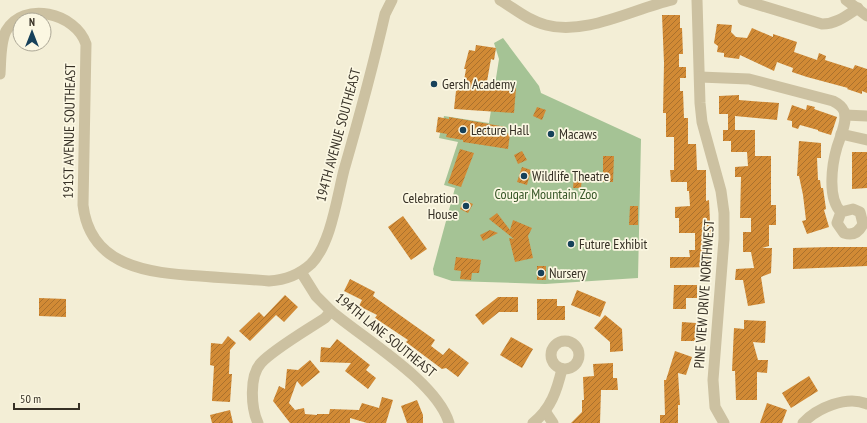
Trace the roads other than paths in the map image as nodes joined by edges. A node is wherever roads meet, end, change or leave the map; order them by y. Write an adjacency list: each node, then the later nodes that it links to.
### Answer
1 (392, 0): 16 (street, 194TH AVENUE SOUTHEAST)
2 (500, 0): 3 (street)
3 (672, 0)
4 (697, 0): 10 (street, PINE VIEW DRIVE NORTHWEST)
5 (743, 0): 7 (street)
6 (846, 0): 7 (street)
7 (858, 8): 8 (street)
8 (867, 16)
9 (0, 74): 16 (street, 191ST AVENUE SOUTHEAST)
10 (700, 77): 11 (street); 25 (street, PINE VIEW DRIVE NORTHWEST)
11 (845, 115): 12 (street); 13 (street)
12 (867, 116)
13 (841, 134): 14 (street); 15 (street)
14 (867, 140)
15 (841, 212)
16 (301, 272): 17 (street, 194TH LANE SOUTHEAST)
17 (331, 311): 21 (street); 22 (street, 194TH LANE SOUTHEAST)
18 (562, 369): 20 (street)
19 (867, 404): 26 (street)
20 (545, 411): 23 (street); 24 (street)
21 (258, 423)
22 (449, 423)
23 (533, 423)
24 (553, 423)
25 (724, 423)
26 (803, 423)

